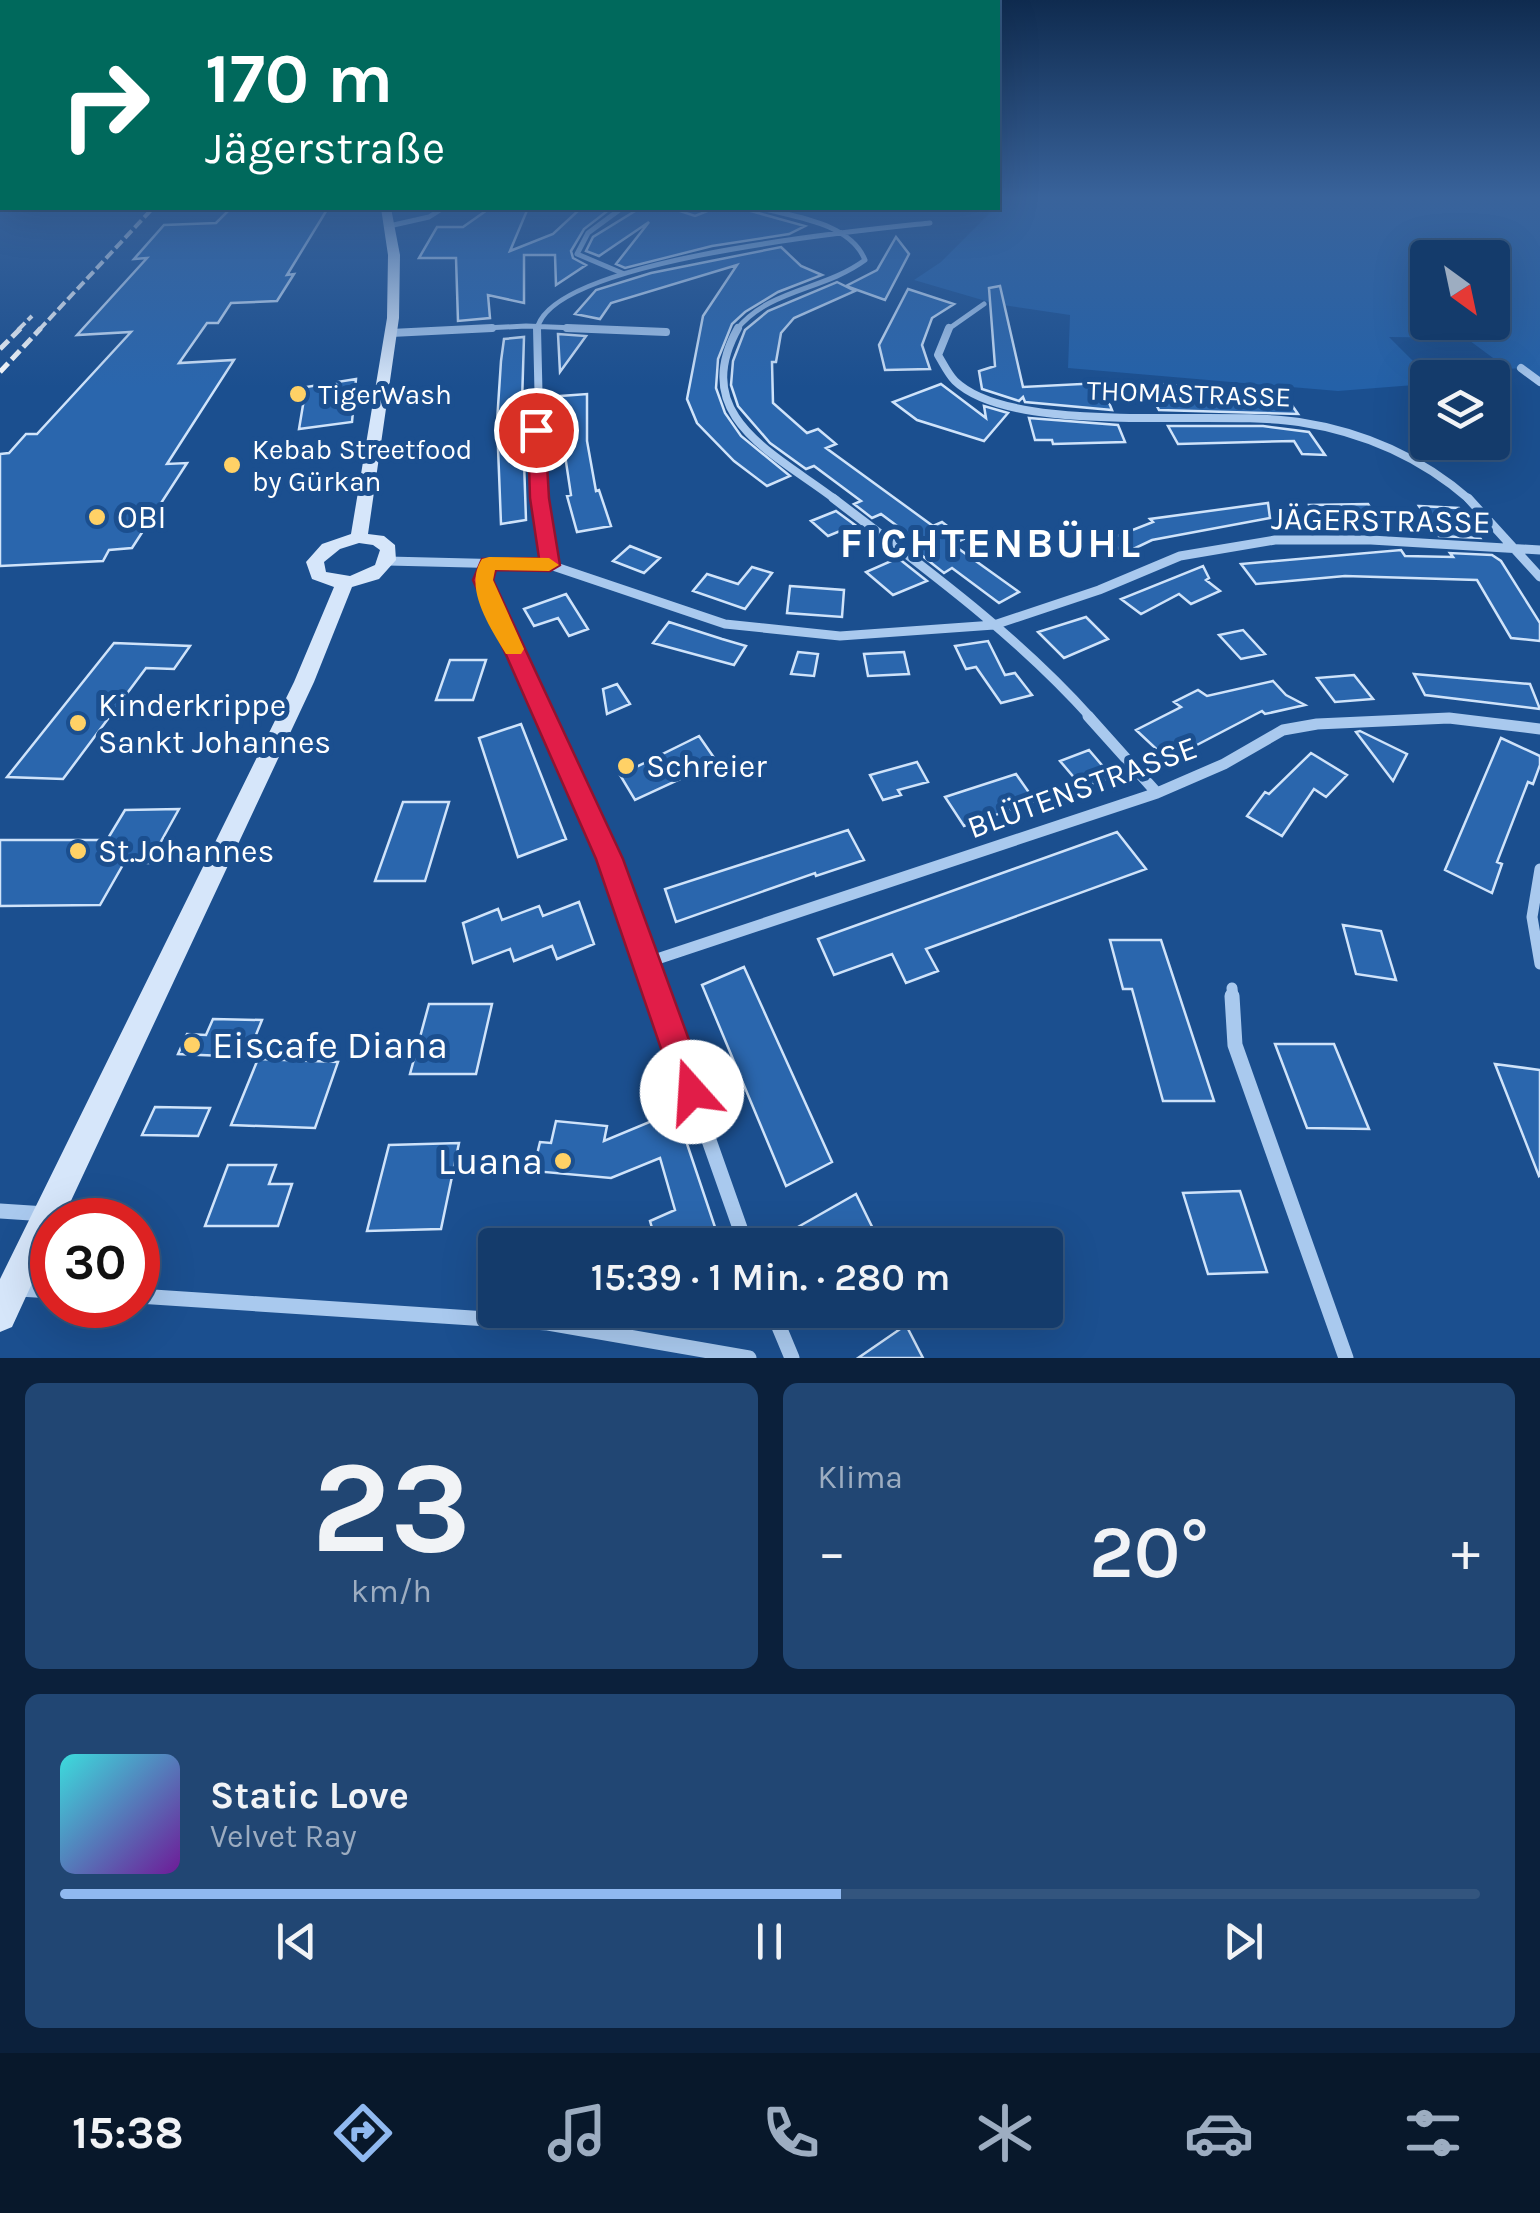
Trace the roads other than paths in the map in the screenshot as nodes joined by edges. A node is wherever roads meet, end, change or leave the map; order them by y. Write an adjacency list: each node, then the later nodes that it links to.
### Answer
1 (393, 260): 9 (main road)
2 (592, 260): 5 (street)
3 (679, 260): 5 (street)
4 (864, 260): 20 (street)
5 (623, 273): 7 (street)
6 (984, 304): 13 (street, THOMASTRASSE)
7 (538, 327): 8 (street); 9 (street); 17 (street)
8 (666, 332)
9 (391, 333): 12 (main road)
10 (1521, 368): 11 (street)
11 (1540, 382)
12 (359, 538): 15 (main road); 19 (main road)
13 (1516, 548): 14 (street, JÄGERSTRASSE); 18 (street, THOMASTRASSE); 20 (street, JÄGERSTRASSE)
14 (1540, 550)
15 (388, 561): 16 (street, JÄGERSTRASSE); 19 (main road)
16 (489, 563): 17 (street, JÄGERSTRASSE); 24 (street)
17 (550, 565): 20 (street, JÄGERSTRASSE)
18 (1540, 577)
19 (346, 583): 27 (main road)
20 (994, 625): 22 (street)
21 (1540, 729): 22 (street, BLÜTENSTRASSE)
22 (1157, 793): 24 (street, BLÜTENSTRASSE)
23 (1540, 869): 25 (street)
24 (648, 962): 30 (street)
25 (1540, 964)
26 (1232, 988): 39 (street)
27 (55, 1198)
28 (0, 1211): 29 (street)
29 (30, 1213)
30 (740, 1228)
31 (30, 1250): 32 (main road)
32 (12, 1289): 33 (street); 35 (main road)
33 (30, 1290)
34 (160, 1297): 37 (street)
35 (0, 1315)
36 (780, 1328): 38 (street)
37 (749, 1358)
38 (792, 1358)
39 (1346, 1358)

